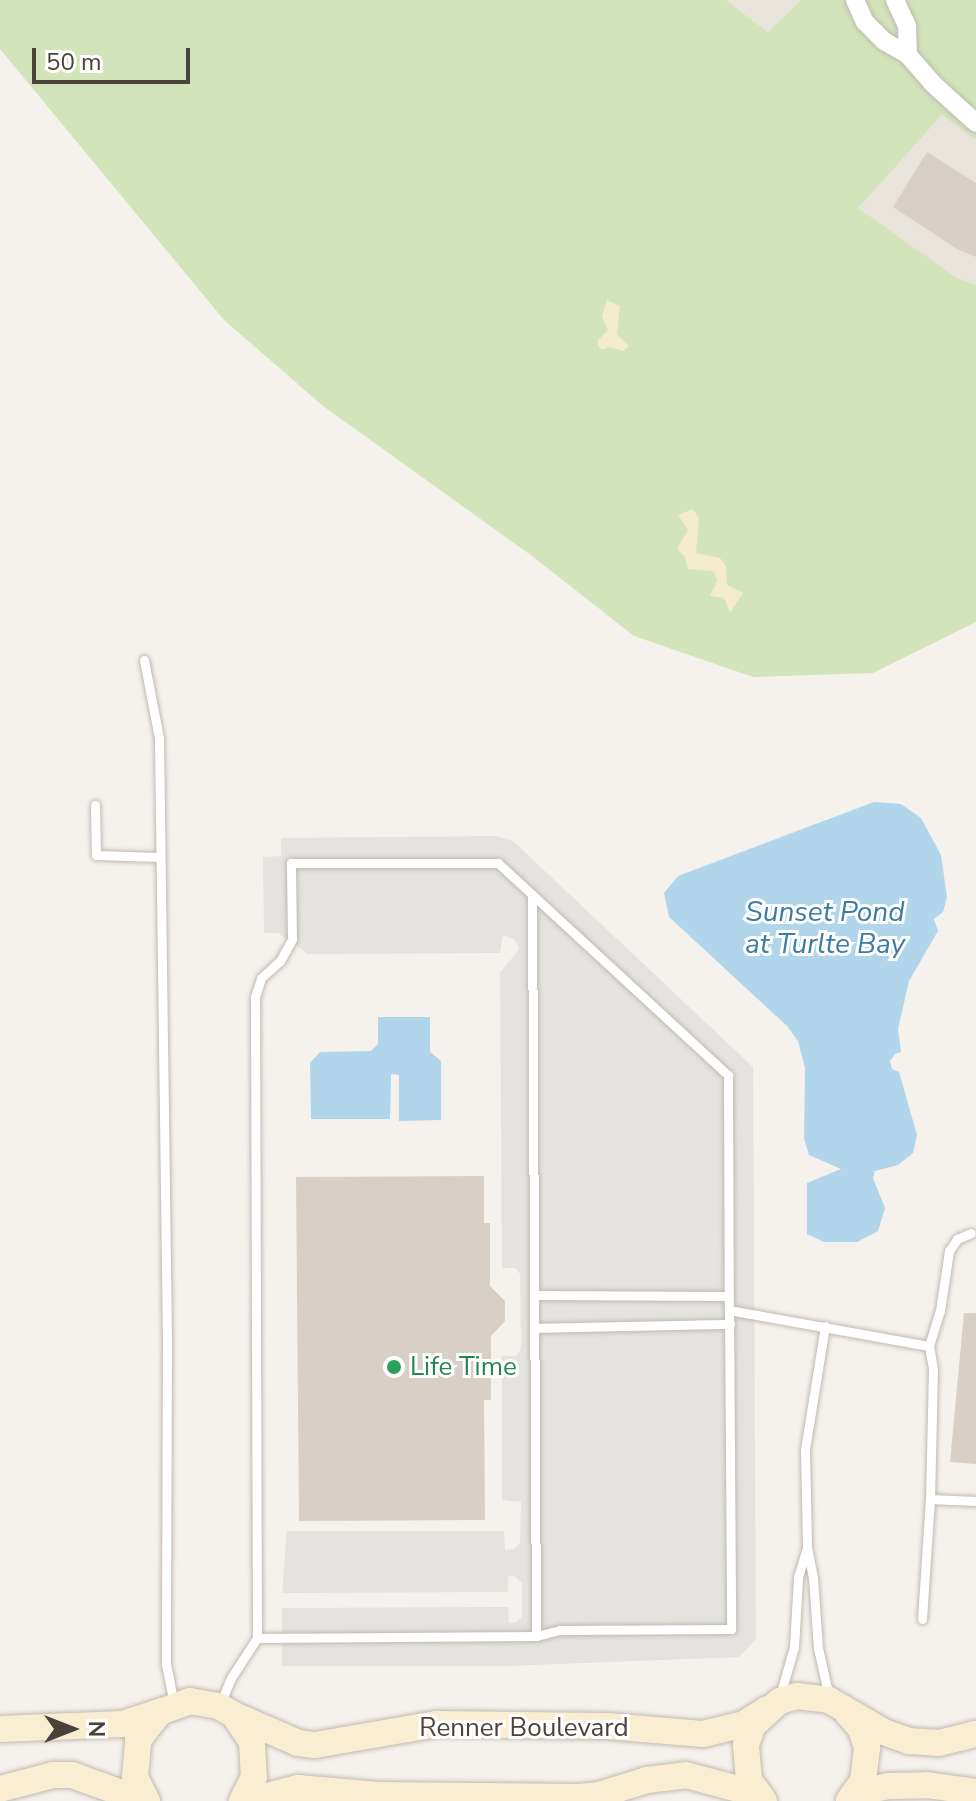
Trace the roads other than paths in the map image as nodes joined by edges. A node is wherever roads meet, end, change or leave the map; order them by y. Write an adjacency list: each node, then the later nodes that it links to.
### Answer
1 (855, 0): 3 (street)
2 (895, 0): 3 (street)
3 (908, 55): 4 (street)
4 (976, 123)
5 (144, 660): 7 (lane)
6 (95, 805): 7 (lane)
7 (160, 857): 25 (lane)
8 (532, 895): 10 (lane); 11 (lane); 22 (lane)
9 (971, 1233): 16 (lane)
10 (535, 1295): 11 (lane); 15 (lane)
11 (728, 1296): 12 (lane)
12 (729, 1310): 13 (lane); 14 (lane)
13 (730, 1324): 15 (lane); 21 (lane)
14 (825, 1326): 16 (lane); 19 (lane)
15 (535, 1328): 21 (lane)
16 (929, 1346): 17 (lane)
17 (930, 1499): 18 (lane); 20 (lane)
18 (976, 1501)
19 (807, 1547): 23 (lane); 24 (lane)
20 (922, 1619)
21 (536, 1636): 22 (lane)
22 (257, 1638): 26 (lane)
23 (836, 1704): 24 (main road); 28 (main road); 31 (main road)
24 (772, 1706): 26 (main road, Renner Boulevard); 32 (main road)
25 (167, 1708): 26 (main road, Renner Boulevard); 27 (main road); 33 (main road)
26 (227, 1710): 34 (main road)
27 (0, 1729)
28 (976, 1734)
29 (0, 1789): 33 (main road)
30 (976, 1792): 31 (main road)
31 (852, 1797)
32 (761, 1798): 34 (main road)
33 (146, 1801)
34 (245, 1801)

